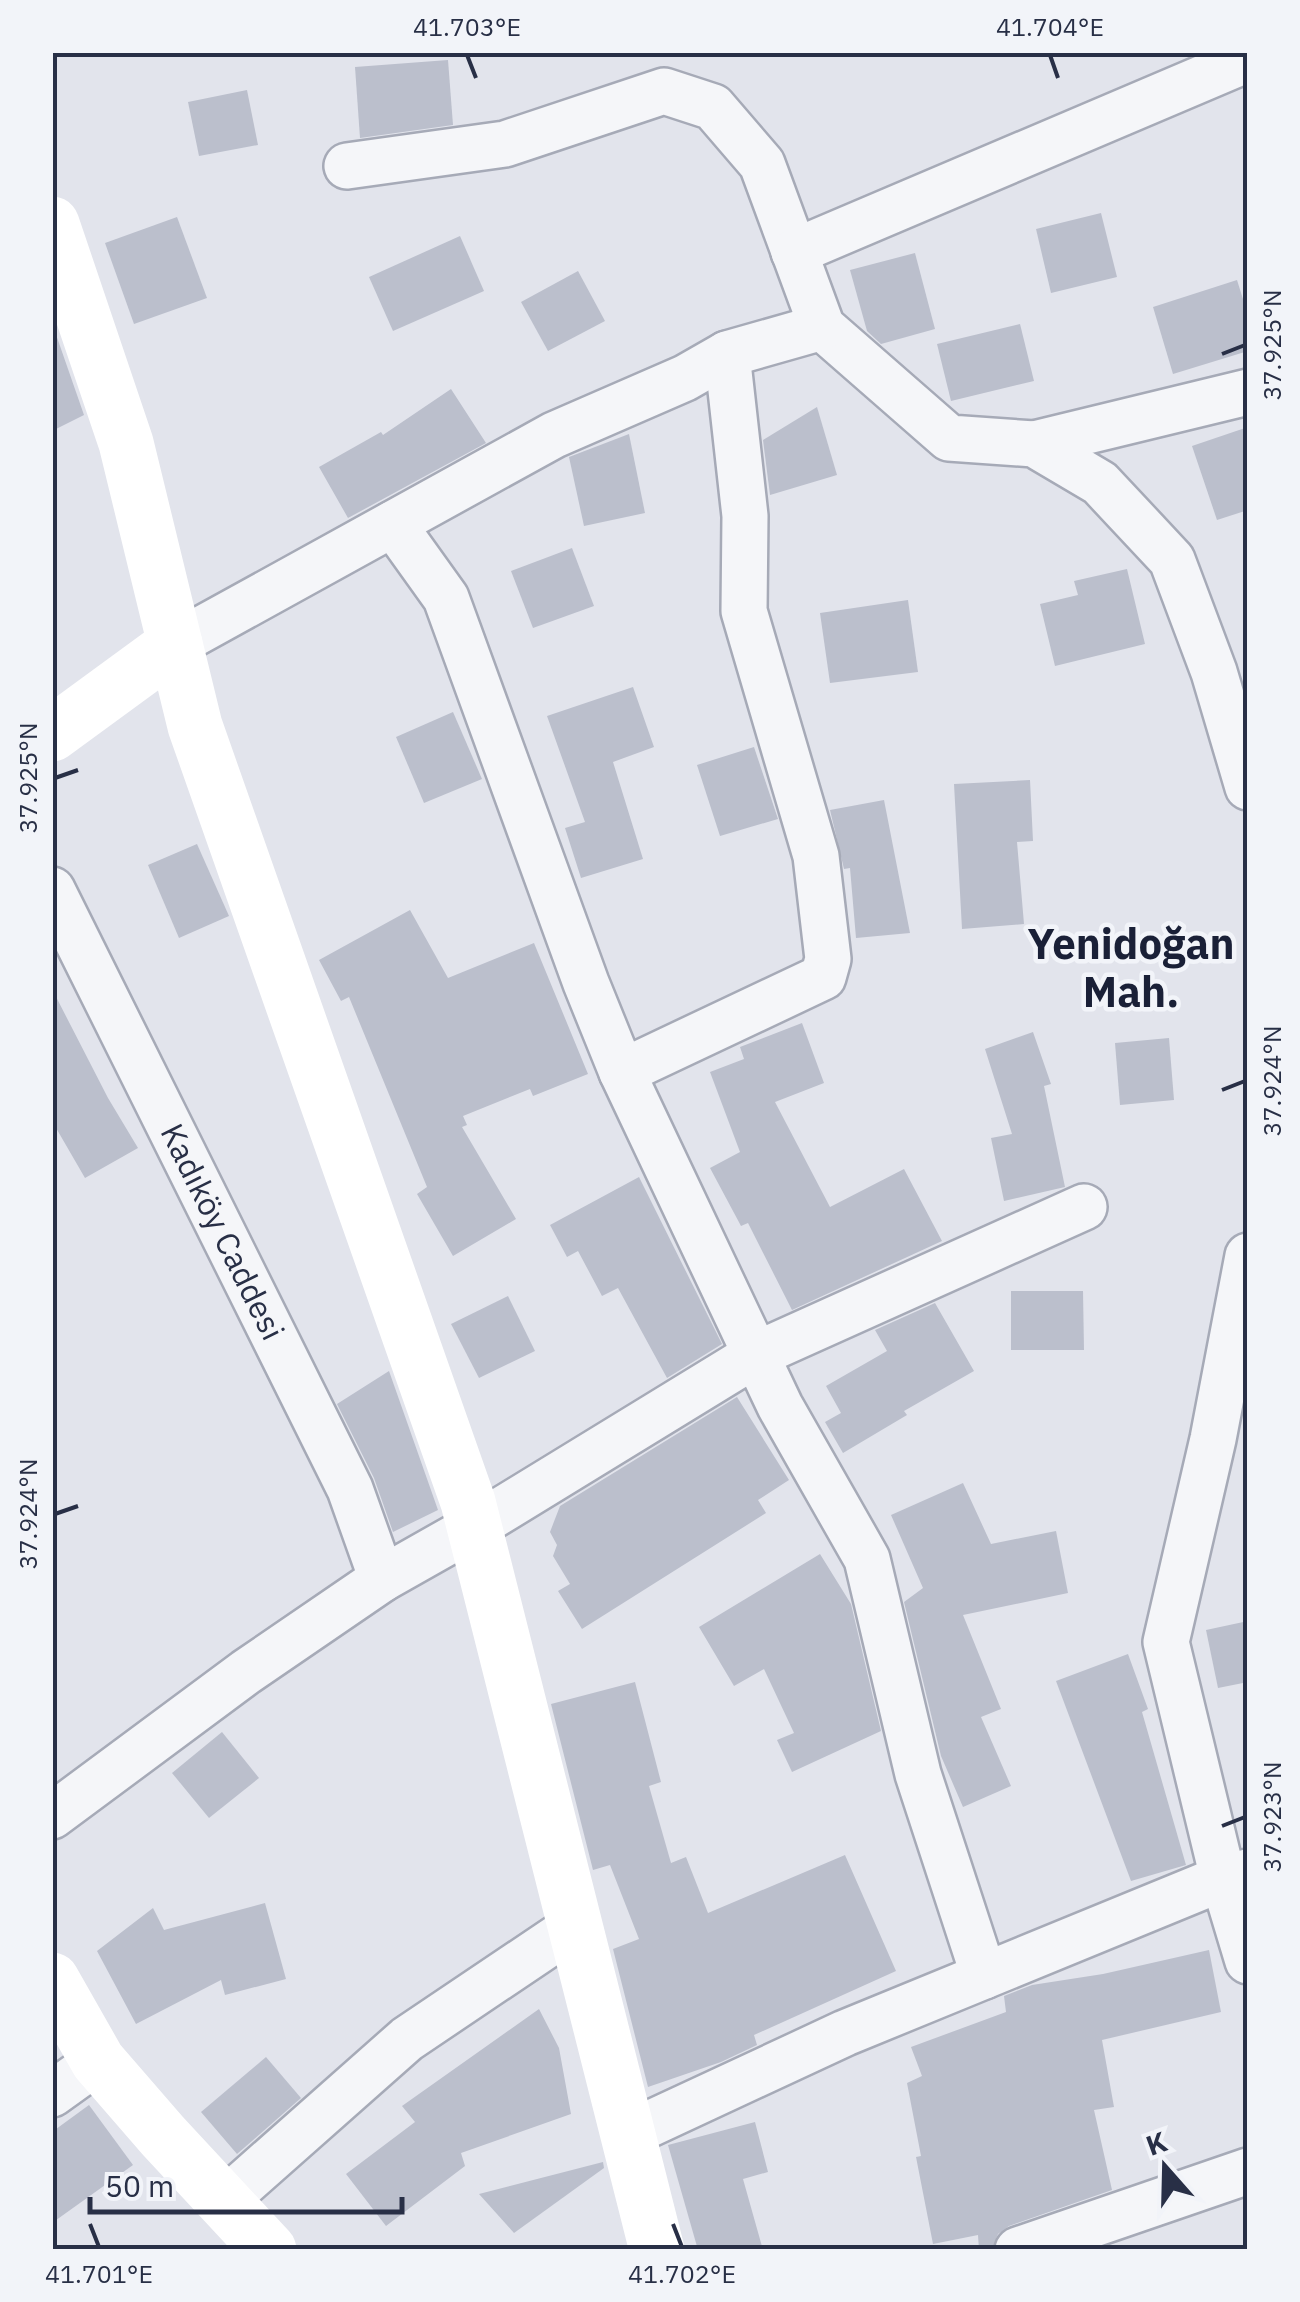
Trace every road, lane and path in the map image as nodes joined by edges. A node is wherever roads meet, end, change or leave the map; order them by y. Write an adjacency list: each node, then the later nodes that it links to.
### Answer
1 (1248, 58): 4 (street)
2 (346, 166): 4 (street)
3 (52, 224): 10 (street)
4 (794, 252): 5 (street)
5 (822, 327): 6 (street); 8 (street)
6 (727, 354): 9 (street); 15 (street)
7 (1248, 392): 8 (street)
8 (1034, 444): 11 (street)
9 (393, 524): 10 (street); 15 (street)
10 (175, 644): 12 (street); 20 (street)
11 (1231, 665): 13 (street)
12 (52, 734)
13 (1248, 787)
14 (52, 890): 21 (street, Kadıköy Caddesi)
15 (622, 1072): 18 (street)
16 (1084, 1208): 18 (street)
17 (1248, 1256): 19 (street)
18 (754, 1354): 20 (street); 26 (street)
19 (1232, 1412): 23 (street)
20 (474, 1527): 21 (street); 24 (street)
21 (382, 1579): 22 (street)
22 (52, 1816)
23 (1235, 1875): 25 (street); 26 (street)
24 (575, 1926): 30 (street); 32 (street)
25 (1248, 1961)
26 (984, 1976): 30 (street)
27 (52, 1980): 28 (street)
28 (98, 2061): 29 (street); 32 (street)
29 (52, 2094)
30 (628, 2134): 34 (street)
31 (1248, 2171): 35 (street)
32 (224, 2201): 33 (street)
33 (270, 2250)
34 (657, 2250)
35 (1018, 2250)

